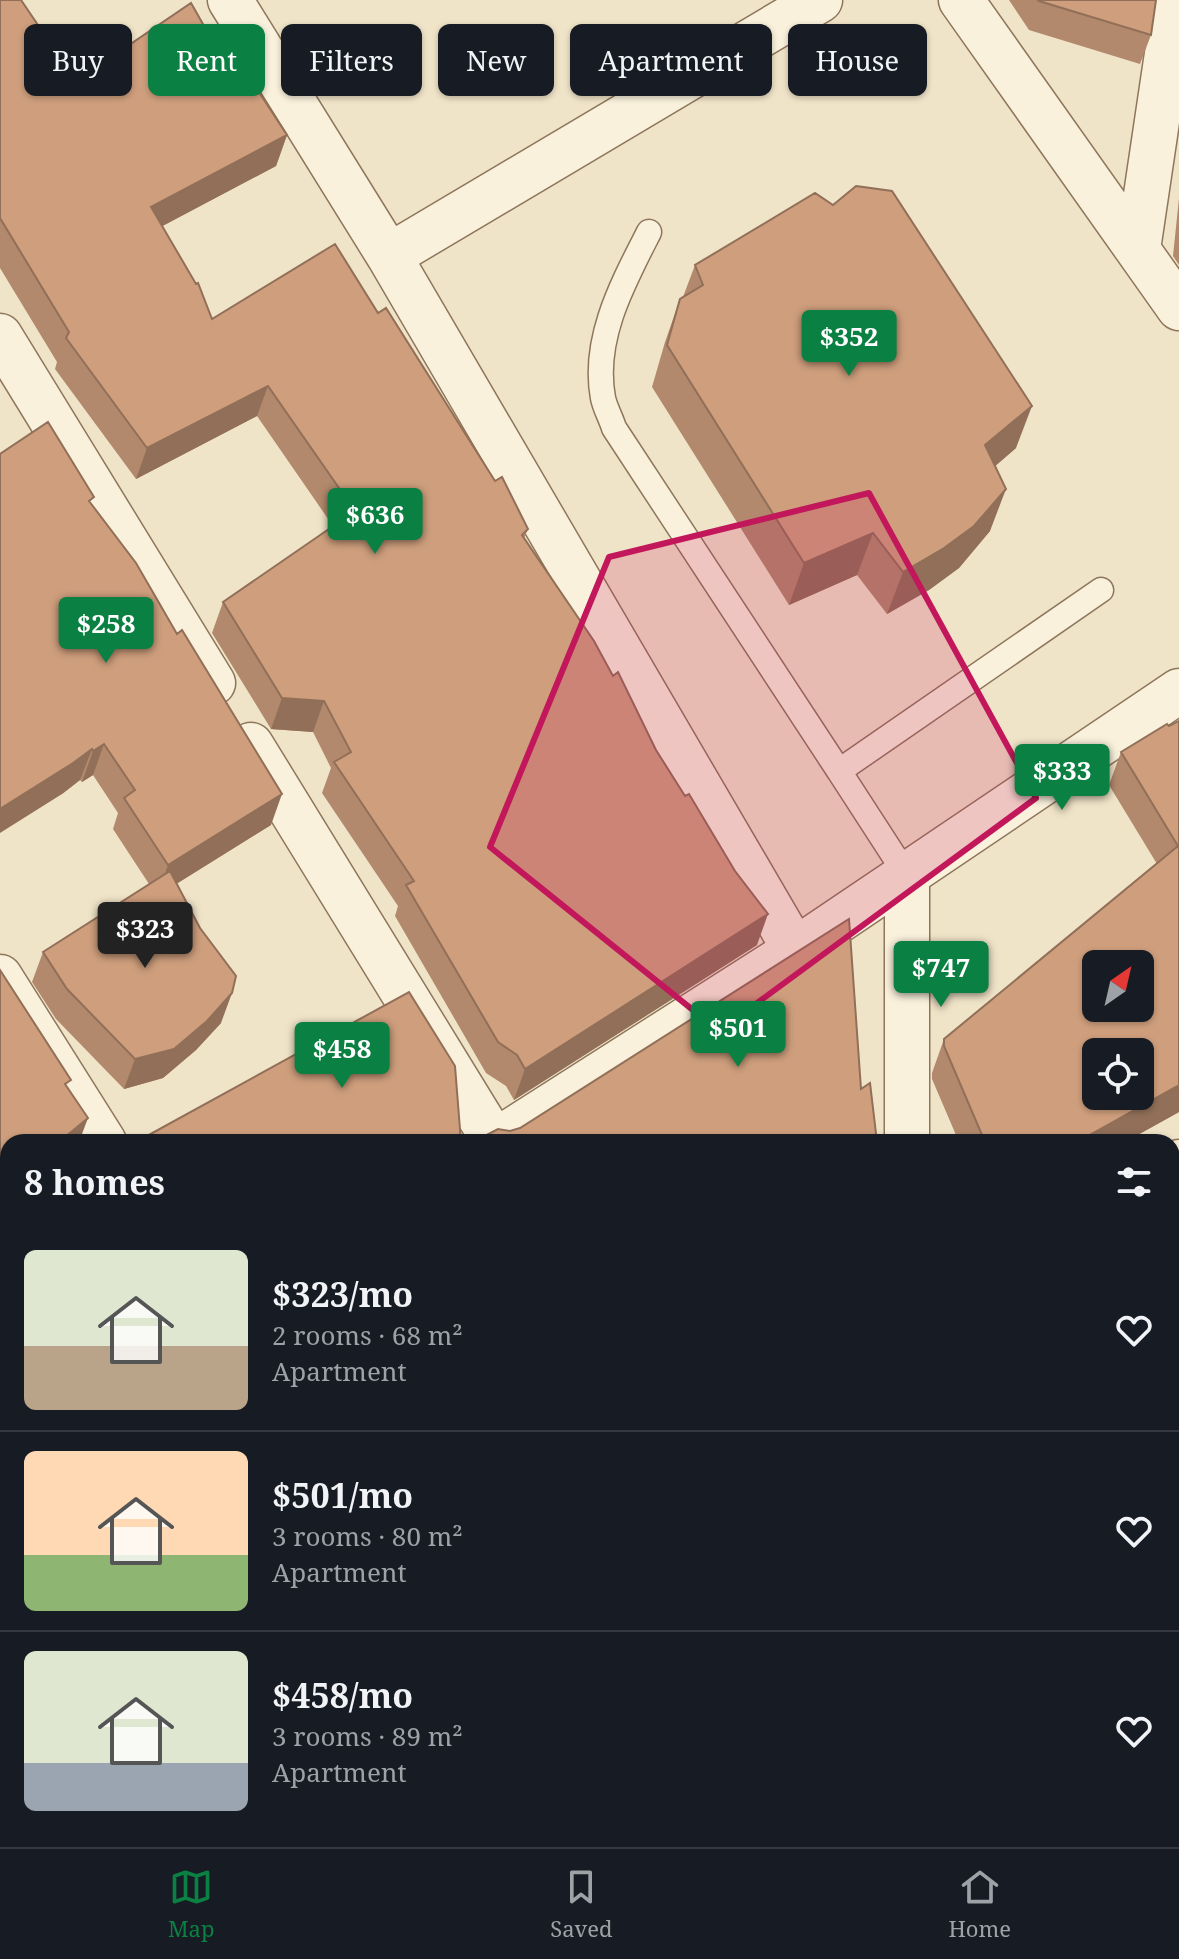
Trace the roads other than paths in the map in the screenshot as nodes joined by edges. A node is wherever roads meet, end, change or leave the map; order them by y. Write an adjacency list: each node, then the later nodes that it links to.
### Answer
1 (230, 0): 7 (street)
2 (820, 0): 7 (street)
3 (961, 0): 6 (street)
4 (1175, 0): 6 (street)
5 (649, 232): 12 (lane)
6 (1138, 249): 8 (street)
7 (389, 256): 14 (street)
8 (1179, 308)
9 (0, 336): 17 (street)
10 (1101, 590): 12 (lane)
11 (1179, 691): 13 (street)
12 (839, 771): 13 (lane)
13 (907, 876): 14 (street); 19 (street)
14 (795, 950): 18 (street)
15 (0, 977): 16 (street)
16 (99, 1134)
17 (490, 1134)
18 (508, 1134)
19 (907, 1134)

